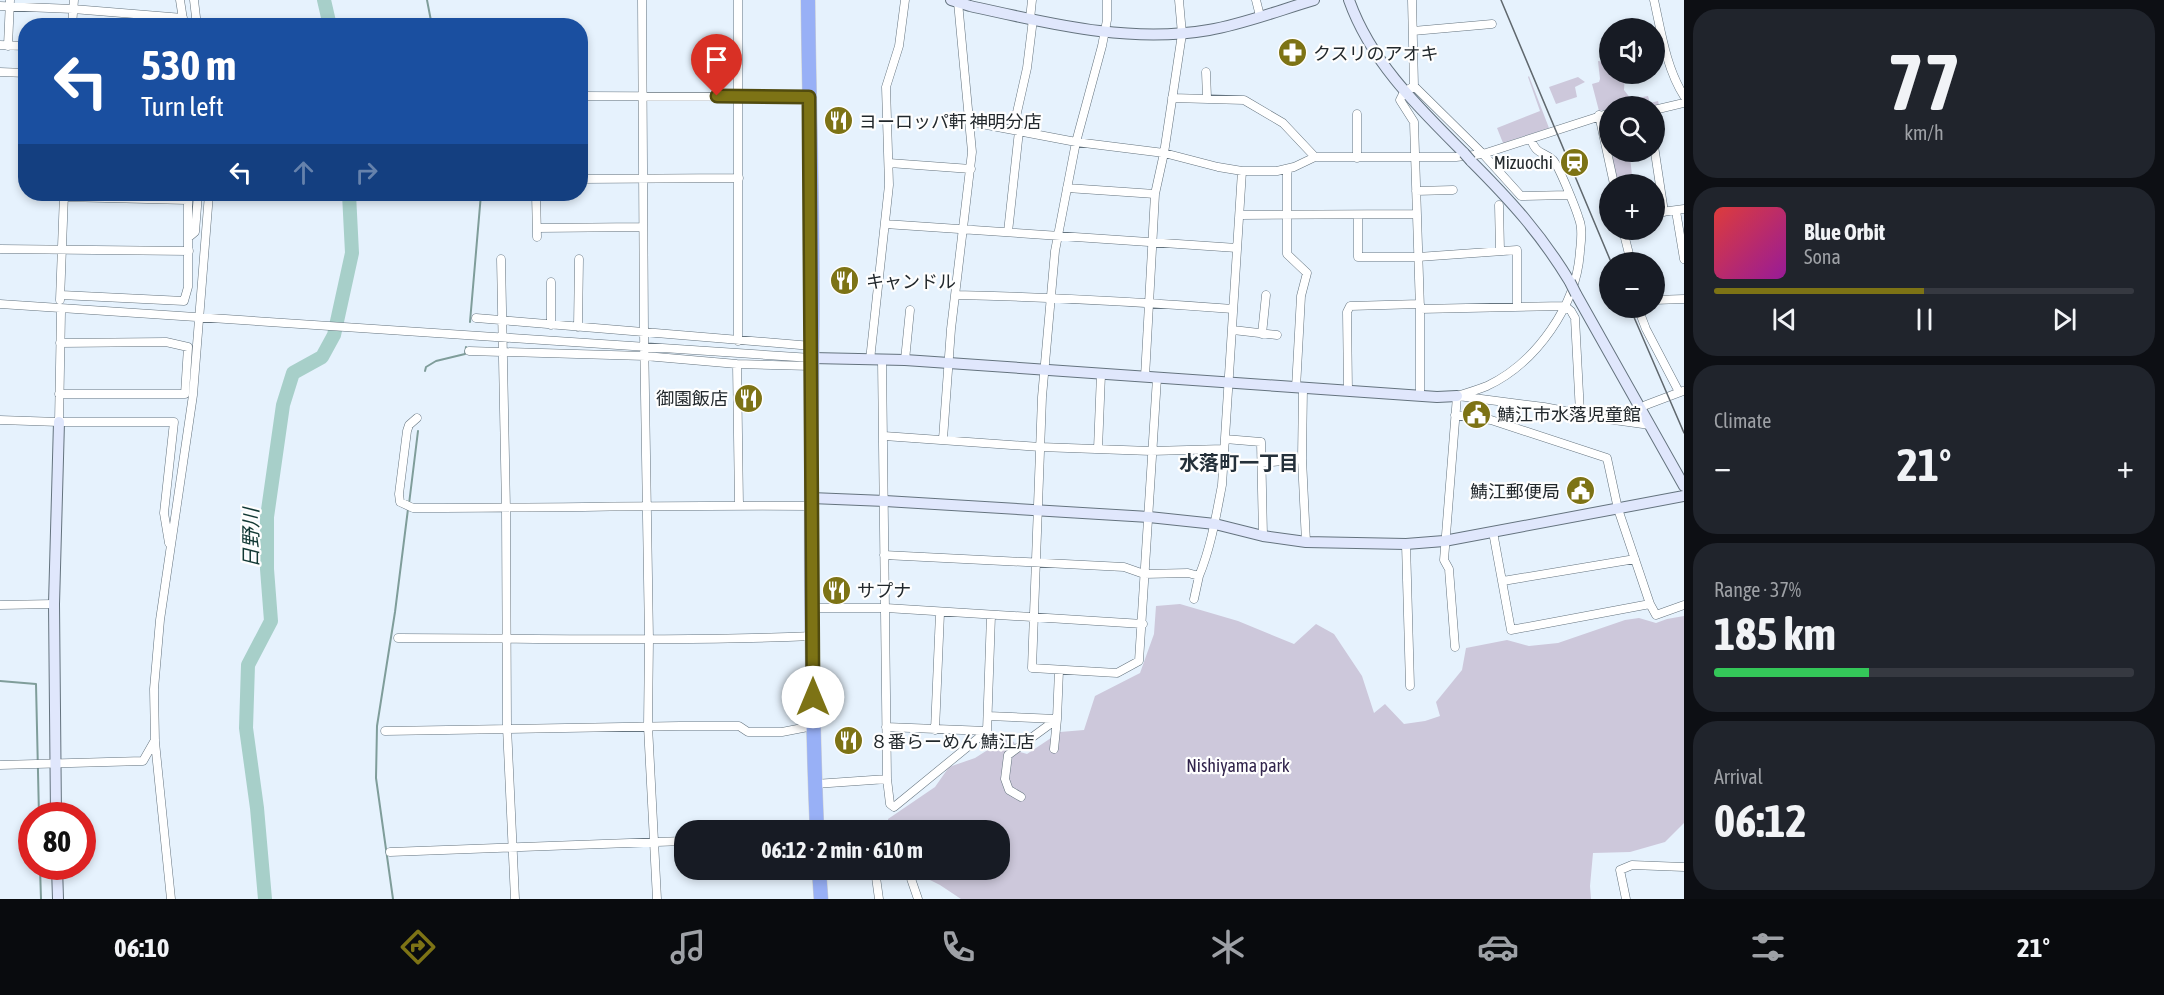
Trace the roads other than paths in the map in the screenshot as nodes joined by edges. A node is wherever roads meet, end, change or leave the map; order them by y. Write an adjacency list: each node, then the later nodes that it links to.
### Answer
1 (180, 0): 20 (street)
2 (194, 0): 21 (street)
3 (642, 0): 34 (street)
4 (738, 0): 35 (street)
5 (808, 0): 37 (highway)
6 (905, 0): 53 (street)
7 (1032, 0): 22 (street)
8 (1107, 0): 25 (street)
9 (1179, 0): 26 (street)
10 (1256, 0): 18 (street)
11 (1314, 0): 18 (street)
12 (1349, 0): 32 (street)
13 (1412, 0): 24 (street)
14 (1654, 0): 36 (street)
15 (962, 2): 22 (street); 44 (street)
16 (6, 4): 17 (street); 27 (street)
17 (74, 4): 19 (street)
18 (1260, 16): 26 (street)
19 (159, 18)
20 (182, 18)
21 (196, 18)
22 (1031, 19): 25 (street); 45 (street)
23 (1492, 24): 24 (street)
24 (1413, 31): 31 (street)
25 (1105, 33): 26 (street); 47 (street)
26 (1182, 34): 38 (street)
27 (4, 46)
28 (0, 72): 30 (street)
29 (1206, 72): 39 (street)
30 (18, 73)
31 (1414, 86): 32 (street); 49 (street)
32 (1404, 92): 50 (street); 149 (street, bridge)
33 (588, 96): 34 (street)
34 (643, 96): 35 (street); 59 (street)
35 (739, 96): 37 (street); 57 (street)
36 (1684, 96)
37 (809, 97): 124 (highway)
38 (1172, 98): 39 (street); 48 (street)
39 (1207, 98): 51 (street)
40 (1684, 103): 41 (street)
41 (1665, 107)
42 (1357, 114): 52 (street)
43 (1599, 115): 46 (street)
44 (970, 122): 45 (street); 54 (street)
45 (1016, 130): 47 (street); 80 (street)
46 (1531, 140): 49 (street); 64 (street)
47 (1076, 142): 48 (street); 60 (street)
48 (1164, 153): 56 (street); 63 (street)
49 (1483, 154): 50 (street); 64 (street)
50 (1415, 157): 52 (street); 62 (street)
51 (1315, 158): 52 (street); 55 (street)
52 (1357, 158)
53 (889, 163): 54 (street); 77 (street)
54 (971, 169): 79 (street)
55 (1287, 169): 56 (street); 75 (street)
56 (1242, 171): 74 (street)
57 (739, 178): 59 (street); 118 (street)
58 (588, 179): 59 (street)
59 (643, 179): 78 (street)
60 (1067, 188): 63 (street); 81 (street)
61 (1453, 189): 62 (street)
62 (1416, 191): 73 (street)
63 (1155, 194): 83 (street)
64 (1568, 195): 102 (street)
65 (64, 201): 86 (street)
66 (188, 201): 82 (street)
67 (197, 201): 82 (street)
68 (209, 201): 107 (street)
69 (536, 201): 78 (street)
70 (1499, 205): 88 (street)
71 (1680, 210): 72 (street); 92 (street)
72 (1665, 212)
73 (1417, 214): 76 (street); 89 (street)
74 (1240, 215): 75 (street); 84 (street)
75 (1287, 215): 76 (street); 135 (street)
76 (1358, 215): 89 (street)
77 (885, 224): 79 (street); 125 (street)
78 (643, 227): 114 (street)
79 (964, 229): 80 (street); 94 (street)
80 (1008, 232): 81 (street)
81 (1058, 235): 83 (street); 96 (street)
82 (189, 237): 87 (street)
83 (1151, 243): 84 (street); 100 (street)
84 (1237, 248): 105 (street)
85 (0, 249): 86 (street)
86 (62, 249): 87 (street); 87 (street)
87 (189, 251)
88 (1500, 251): 89 (street); 101 (street)
89 (1418, 256): 103 (street)
90 (501, 259): 110 (street)
91 (579, 259): 112 (street)
92 (1684, 259)
93 (551, 282): 111 (street)
94 (956, 295): 96 (street); 128 (street)
95 (1266, 295): 115 (street)
96 (1051, 297): 100 (street); 130 (street)
97 (1684, 299): 98 (street)
98 (1665, 300)
99 (0, 304): 107 (street)
100 (1149, 304): 105 (street); 132 (street)
101 (1517, 306): 102 (street); 103 (street)
102 (1565, 306): 140 (street); 143 (street)
103 (1420, 307): 136 (street); 139 (street)
104 (910, 309): 127 (street)
105 (1233, 309): 113 (street)
106 (61, 312): 119 (street)
107 (201, 318): 117 (street); 175 (street)
108 (476, 318): 110 (street)
109 (1642, 318): 137 (street)
110 (502, 320): 111 (street); 117 (street)
111 (551, 326): 112 (street)
112 (578, 327): 114 (street)
113 (1233, 330): 115 (street); 134 (street)
114 (644, 333): 118 (street); 120 (street)
115 (1262, 334): 116 (street)
116 (1277, 335)
117 (503, 337): 120 (street); 122 (street)
118 (738, 341): 124 (street)
119 (60, 343): 138 (street); 138 (street)
120 (644, 346): 123 (street); 124 (street)
121 (469, 351): 122 (street)
122 (503, 353): 123 (street); 165 (street)
123 (645, 356): 129 (street); 163 (street)
124 (812, 357): 125 (street); 129 (street); 162 (highway)
125 (870, 360): 126 (street)
126 (882, 360): 127 (street); 150 (street)
127 (905, 360): 128 (street)
128 (948, 363): 130 (street); 151 (street)
129 (736, 364): 164 (street)
130 (1045, 370): 131 (street); 153 (street)
131 (1101, 374): 132 (street); 154 (street)
132 (1145, 377): 133 (street)
133 (1157, 378): 134 (street); 156 (street)
134 (1230, 383): 135 (street); 152 (street)
135 (1300, 388): 136 (street); 157 (street)
136 (1348, 390): 139 (street)
137 (1682, 391): 141 (street)
138 (59, 394): 148 (street)
139 (1420, 395): 140 (street)
140 (1456, 396): 143 (street); 144 (street)
141 (1646, 405)
142 (1633, 410): 146 (street)
143 (1580, 413): 146 (street)
144 (1455, 415): 166 (street); 172 (street)
145 (417, 418): 165 (street)
146 (1607, 419): 149 (street)
147 (0, 420): 148 (street)
148 (59, 422): 175 (street); 183 (street)
149 (1650, 425): 159 (street)
150 (884, 436): 151 (street); 161 (street)
151 (943, 439): 153 (street)
152 (1225, 439): 155 (street); 158 (street)
153 (1040, 447): 154 (street); 167 (street)
154 (1098, 449): 156 (street)
155 (1224, 449): 156 (street); 169 (street)
156 (1151, 451): 168 (street)
157 (1302, 459): 158 (street); 173 (street)
158 (1262, 464): 171 (street)
159 (1684, 486)
160 (1684, 496): 166 (street)
161 (885, 501): 162 (street); 167 (street); 176 (street)
162 (811, 502): 164 (street); 187 (highway)
163 (647, 505): 164 (street); 165 (street); 196 (street)
164 (739, 506)
165 (506, 509): 195 (street)
166 (1618, 509): 170 (street); 177 (street)
167 (1039, 512): 168 (street); 178 (street)
168 (1149, 518): 169 (street); 179 (street)
169 (1215, 524): 171 (street); 180 (street)
170 (1493, 532): 172 (street); 181 (street)
171 (1263, 536): 173 (street)
172 (1444, 541): 174 (street); 197 (street)
173 (1306, 542): 174 (street)
174 (1406, 544): 199 (street)
175 (170, 550): 209 (street)
176 (884, 555): 178 (street); 188 (street)
177 (1635, 559): 181 (street); 184 (street)
178 (1036, 563): 179 (street); 191 (street)
179 (1144, 574): 180 (street); 192 (street)
180 (1199, 576): 182 (street)
181 (1503, 581): 184 (street)
182 (1194, 599)
183 (54, 604): 186 (street); 211 (street)
184 (1650, 604): 185 (street)
185 (1684, 604)
186 (0, 605)
187 (811, 608): 188 (street); 193 (highway)
188 (886, 609): 189 (street); 204 (street)
189 (940, 612): 190 (street); 206 (street)
190 (991, 615): 191 (street); 200 (street)
191 (1035, 618): 192 (street); 198 (street)
192 (1143, 624): 198 (street)
193 (813, 636): 196 (street); 203 (highway)
194 (398, 638): 195 (street)
195 (506, 638): 196 (street); 205 (street)
196 (650, 639): 202 (street)
197 (1455, 647)
198 (1059, 670): 201 (street)
199 (1410, 686)
200 (988, 716): 201 (street); 208 (street)
201 (1057, 719): 210 (street); 215 (street)
202 (648, 726): 203 (street); 205 (street); 219 (street)
203 (813, 726): 214 (highway)
204 (886, 727): 206 (street); 213 (street)
205 (507, 728): 207 (street); 220 (street)
206 (935, 730): 208 (street)
207 (385, 731)
208 (987, 731): 213 (street)
209 (155, 740): 211 (street); 228 (street)
210 (1054, 749)
211 (54, 764): 212 (street); 216 (street)
212 (0, 765)
213 (887, 779): 214 (street)
214 (815, 784): 217 (highway)
215 (1021, 796)
216 (55, 802)
217 (817, 820)
218 (674, 841): 219 (street)
219 (654, 842): 220 (street); 230 (street)
220 (513, 848): 221 (street); 229 (street)
221 (390, 852)
222 (1684, 867): 234 (street)
223 (57, 880): 227 (street)
224 (820, 880): 231 (highway)
225 (876, 880): 232 (street)
226 (911, 880): 233 (street)
227 (58, 899)
228 (171, 899)
229 (515, 899)
230 (657, 899)
231 (821, 899)
232 (879, 899)
233 (918, 899)
234 (1626, 899)

